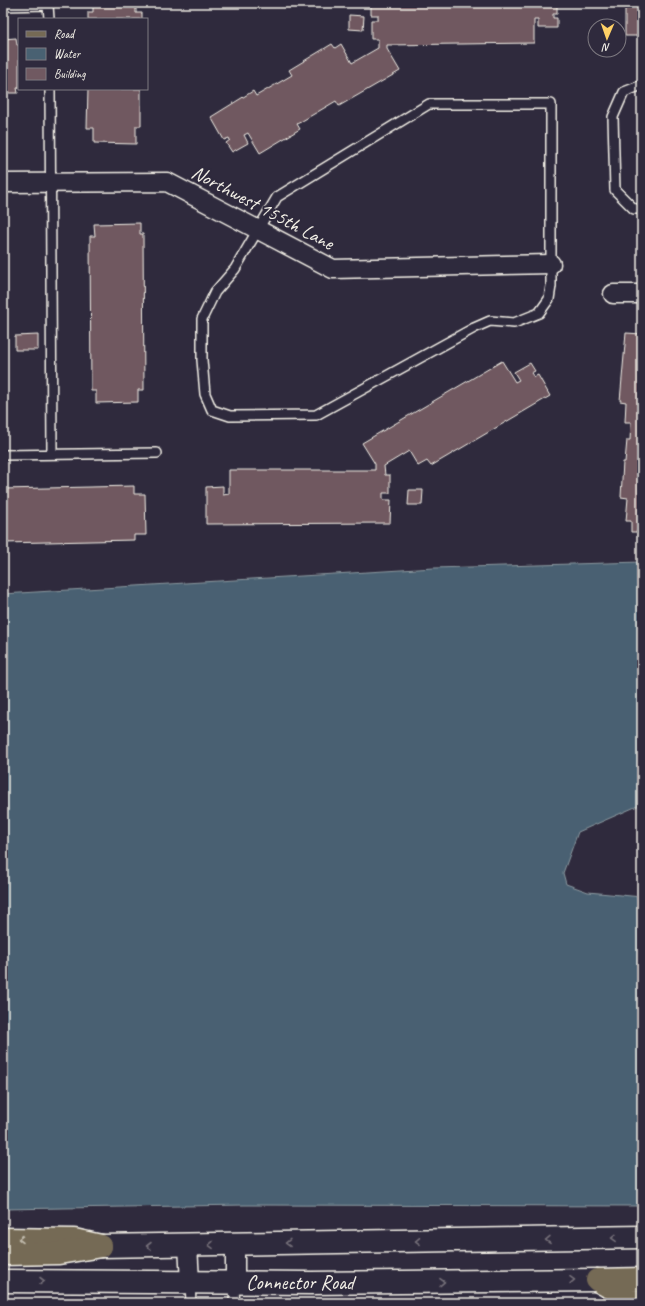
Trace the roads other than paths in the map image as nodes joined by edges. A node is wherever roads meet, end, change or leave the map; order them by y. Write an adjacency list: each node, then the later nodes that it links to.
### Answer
1 (3, 6): 2 (lane)
2 (49, 18)
3 (642, 85): 7 (lane)
4 (50, 90): 5 (lane)
5 (51, 182): 6 (street, Northwest 155th Lane); 8 (street, Northwest 155th Lane); 13 (lane)
6 (3, 183)
7 (642, 209)
8 (258, 230): 9 (street, Northwest 155th Lane); 9 (lane); 9 (lane)
9 (551, 264)
10 (613, 294): 11 (street)
11 (642, 294)
12 (157, 453): 13 (lane)
13 (52, 454): 14 (lane)
14 (3, 455)
15 (642, 1238): 17 (main road, Connector Road, one-way to 17)
16 (3, 1239): 19 (main road, one-way to 16)
17 (235, 1244): 18 (main road, Connector Road, one-way to 18); 25 (street)
18 (188, 1245): 19 (main road, Connector Road, one-way to 19); 24 (street)
19 (101, 1246): 20 (main road)
20 (3, 1254)
21 (642, 1279): 22 (main road)
22 (597, 1280): 25 (main road, Connector Road, one-way to 22); 26 (main road)
23 (3, 1281): 24 (main road, Connector Road, one-way to 24)
24 (190, 1292): 25 (main road, Connector Road)
25 (235, 1293)
26 (639, 1303)

